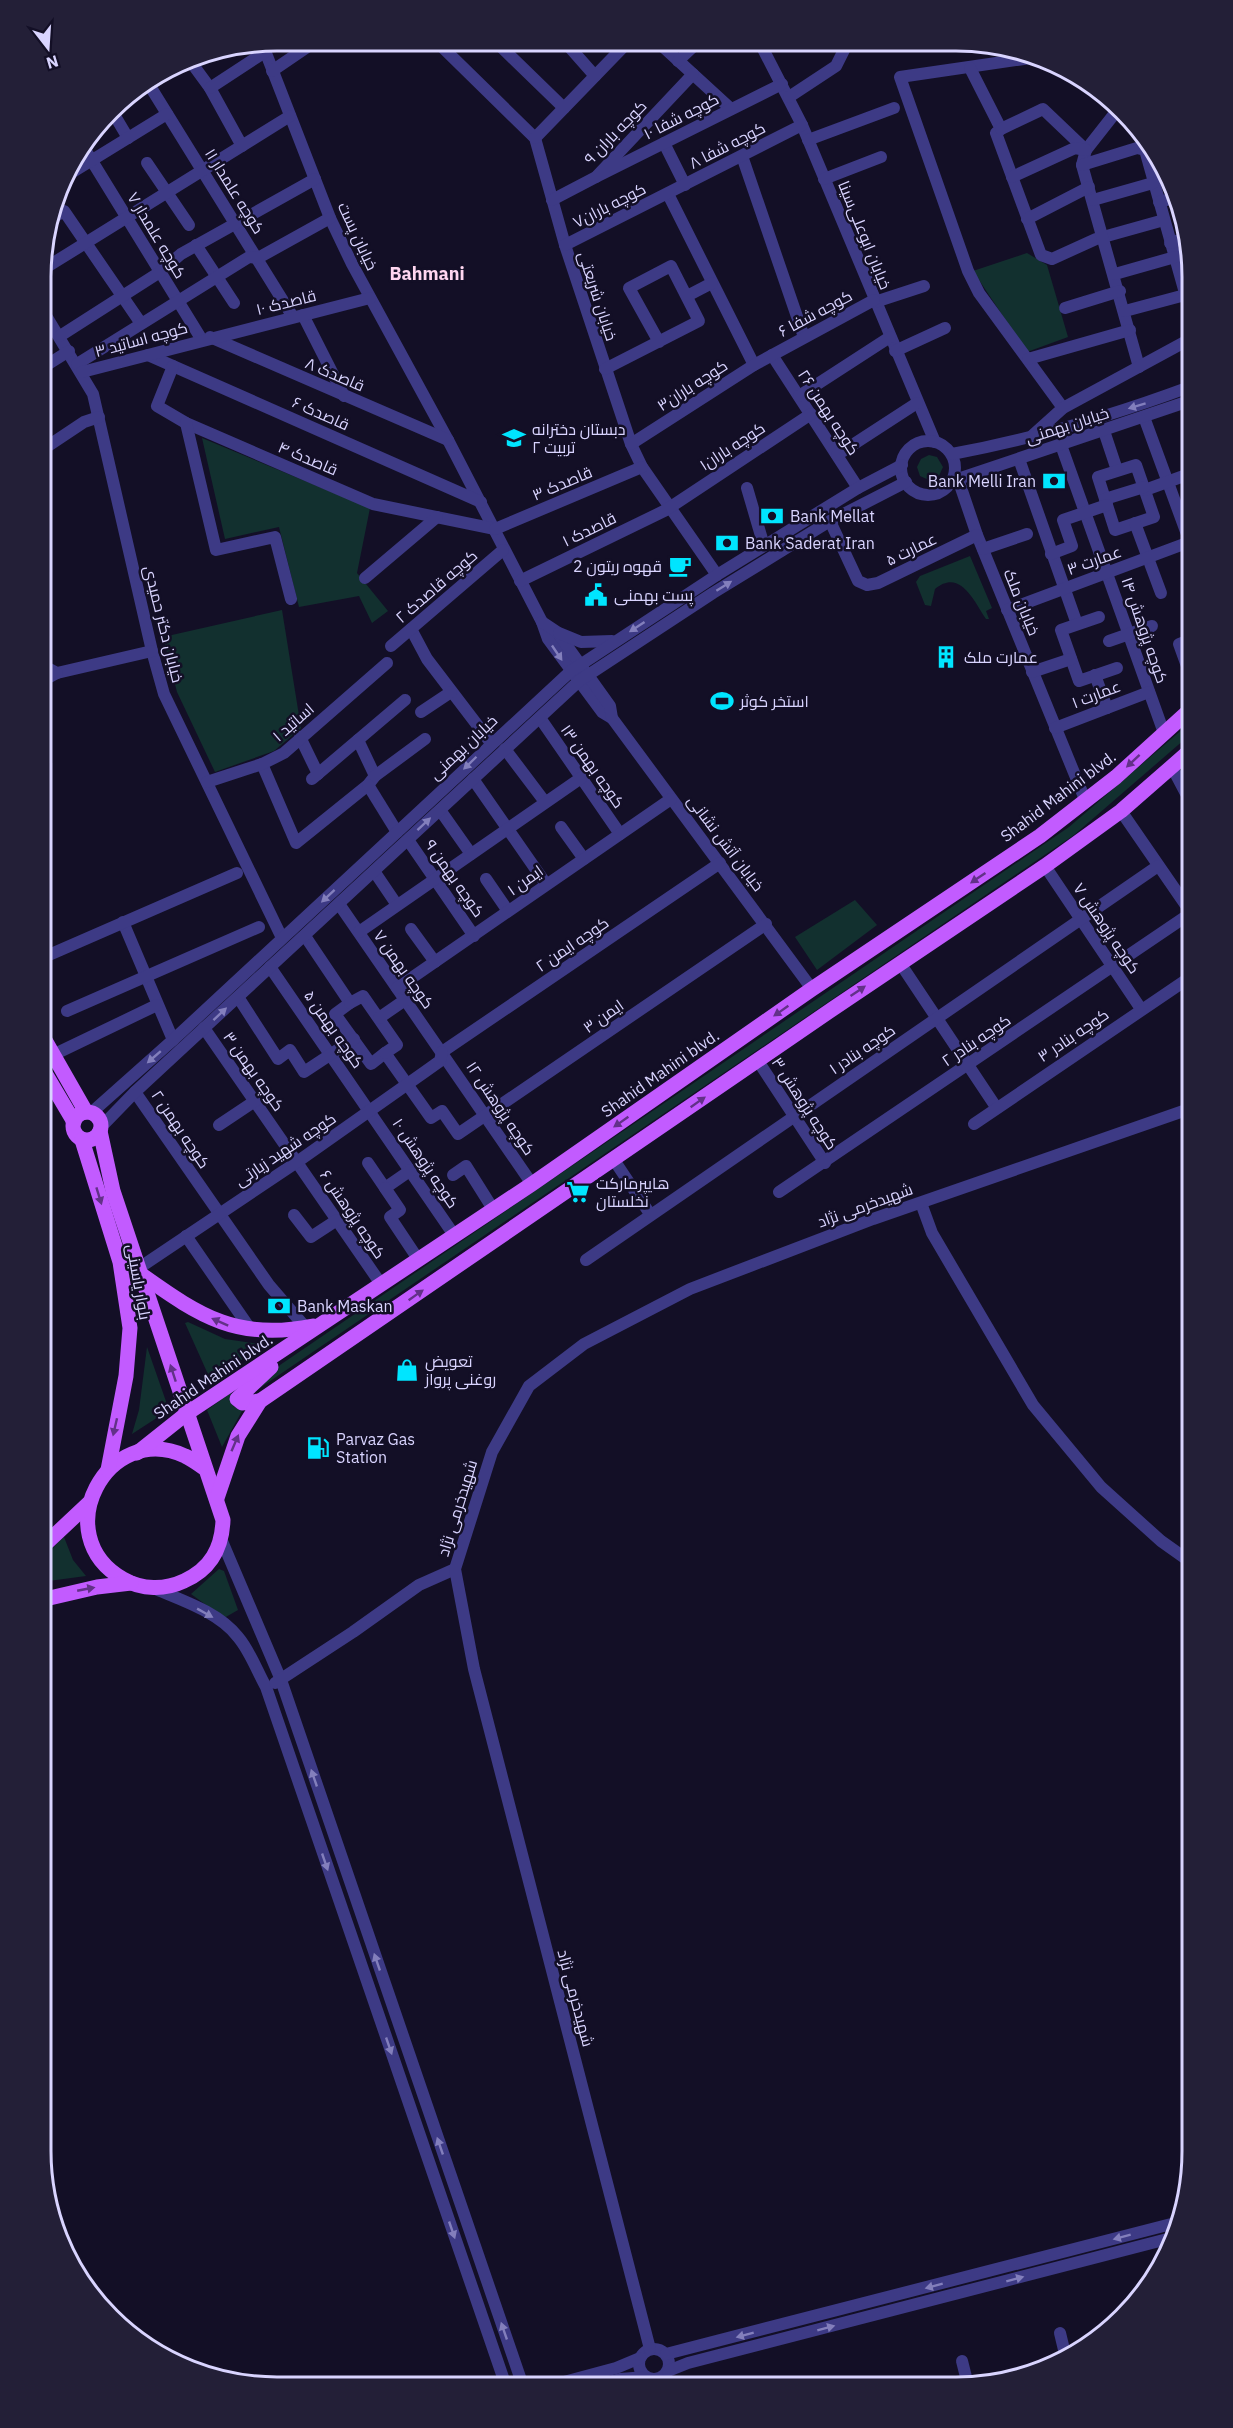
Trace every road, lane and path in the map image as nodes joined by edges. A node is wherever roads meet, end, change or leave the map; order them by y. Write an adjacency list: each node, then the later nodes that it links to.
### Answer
1 (259, 51): 20 (street)
2 (265, 51): 16 (street, خیابان پست)
3 (301, 51): 16 (street)
4 (445, 51): 33 (street)
5 (505, 51): 23 (street)
6 (573, 51): 18 (street)
7 (619, 51): 18 (street)
8 (667, 51): 13 (street)
9 (689, 51): 13 (street)
10 (764, 51): 19 (street, خیابان ابوعلی‌سینا)
11 (844, 51): 22 (street)
12 (1018, 60): 15 (street)
13 (678, 61): 17 (street)
14 (195, 66): 20 (street)
15 (970, 68): 31 (street); 107 (street)
16 (272, 71): 28 (street, خیابان پست)
17 (693, 74): 25 (street); 48 (street, کوچه باران ۹)
18 (595, 76): 23 (street)
19 (782, 84): 22 (street, خیابان ابوعلی‌سینا); 25 (street, کوچه شفا ۱۰)
20 (210, 88): 36 (street)
21 (152, 89): 26 (street, کوچه علمدار ۱۱)
22 (789, 97): 30 (street, خیابان ابوعلی‌سینا)
23 (564, 108): 33 (street)
24 (894, 108): 34 (street)
25 (731, 109): 35 (street, کوچه شفا ۱۰)
26 (167, 114): 32 (street); 47 (street, کوچه علمدار ۱۱)
27 (1114, 115): 38 (street)
28 (290, 116): 36 (street); 50 (street, خیابان پست)
29 (116, 118): 32 (street)
30 (802, 125): 34 (street, خیابان ابوعلی‌سینا); 40 (street, کوچه شفا ۸)
31 (1001, 129): 38 (street); 49 (street)
32 (128, 138): 42 (street)
33 (536, 138): 58 (street, خیابان شریعتی)
34 (808, 140): 51 (street, خیابان ابوعلی‌سینا)
35 (664, 143): 48 (street, کوچه شفا ۱۰); 53 (street)
36 (242, 146): 47 (street)
37 (1142, 149): 44 (street)
38 (1086, 150): 44 (street); 49 (street)
39 (88, 154): 42 (street, کوچه علمدار ۷)
40 (742, 156): 53 (street, کوچه شفا ۸); 98 (street)
41 (881, 157): 51 (street)
42 (91, 159): 45 (street); 61 (street, کوچه علمدار ۷)
43 (147, 163): 54 (street)
44 (1082, 165): 56 (street)
45 (79, 167)
46 (1154, 167): 52 (street)
47 (203, 170): 54 (street); 65 (street, کوچه علمدار ۱۱)
48 (596, 177): 58 (street, کوچه باران ۹)
49 (1012, 177): 63 (street)
50 (315, 178): 62 (street, خیابان پست); 65 (street)
51 (824, 179): 88 (street, خیابان ابوعلی‌سینا)
52 (1153, 183): 56 (street); 59 (street)
53 (685, 185): 55 (street, کوچه شفا ۸)
54 (166, 192): 61 (street); 66 (street)
55 (668, 194): 72 (street, کوچه باران۷); 80 (street)
56 (1091, 194): 63 (street); 67 (street)
57 (1168, 199): 59 (street)
58 (552, 200): 72 (street, خیابان شریعتی)
59 (1158, 202): 64 (street)
60 (61, 213): 69 (street)
61 (127, 217): 69 (street); 77 (street, کوچه علمدار ۷)
62 (330, 218): 74 (street); 86 (street, خیابان پست)
63 (1027, 219): 67 (street)
64 (1164, 220): 67 (street); 70 (street)
65 (237, 224): 71 (street); 74 (street, کوچه علمدار ۱۱)
66 (189, 225)
67 (1103, 238): 78 (street)
68 (1179, 240): 70 (street)
69 (87, 242): 75 (street); 83 (street)
70 (1170, 243): 73 (street)
71 (196, 245): 77 (street); 79 (street)
72 (565, 245): 113 (street, خیابان شریعتی)
73 (1175, 256): 76 (street); 78 (street)
74 (258, 258): 79 (street); 92 (street, کوچه علمدار ۱۱)
75 (51, 264)
76 (1182, 269)
77 (160, 272): 83 (street); 87 (street, کوچه علمدار ۷)
78 (1115, 274): 82 (street)
79 (218, 276): 87 (street); 89 (street)
80 (712, 283): 84 (street); 109 (street)
81 (924, 286): 88 (street, کوچه شفا ۶)
82 (1119, 291): 90 (street); 91 (street)
83 (122, 295): 94 (street); 97 (street)
84 (687, 296): 101 (street); 101 (street)
85 (1182, 296): 91 (street)
86 (370, 298): 92 (street, قاصدک ۱۰); 126 (street, خیابان پست)
87 (176, 300): 94 (street); 100 (street, کوچه علمدار ۷)
88 (875, 301): 98 (street, کوچه شفا ۶); 99 (street, خیابان ابوعلی‌سینا)
89 (234, 303)
90 (1065, 308)
91 (1125, 312): 96 (street)
92 (298, 316): 100 (street, قاصدک ۱۰); 115 (street, کوچه علمدار ۱۱)
93 (51, 322): 97 (street, خیابان دکتر حمیدی)
94 (140, 322): 112 (street)
95 (945, 328): 104 (street)
96 (1130, 330): 107 (street); 111 (street)
97 (60, 336): 103 (street, خیابان دکتر حمیدی)
98 (804, 337): 106 (street, کوچه شفا ۶)
99 (890, 337): 104 (street, خیابان ابوعلی‌سینا); 116 (street)
100 (206, 338): 105 (street, کوچه اساتید ۳); 115 (street, قاصدک ۸)
101 (658, 342): 113 (street)
102 (1182, 343): 111 (street)
103 (69, 351): 108 (street); 112 (street, خیابان دکتر حمیدی)
104 (895, 351): 117 (street, خیابان ابوعلی‌سینا)
105 (148, 355): 110 (street, قاصدک ۶); 112 (street, کوچه اساتید ۳)
106 (772, 355): 109 (street, کوچه باران۳); 116 (street, کوچه بهمن ۲۶)
107 (1028, 359): 119 (street)
108 (51, 362)
109 (754, 365): 129 (street, کوچه باران۳)
110 (173, 366): 123 (street, قاصدک ۴); 144 (street, قاصدک ۶)
111 (1139, 367): 119 (street)
112 (79, 368): 121 (street, خیابان دکتر حمیدی)
113 (605, 369): 129 (street, خیابان شریعتی)
114 (1182, 390): 125 (street, خیابان بهمنی, one-way to 125)
115 (344, 396): 126 (street, قاصدک ۸)
116 (799, 396): 120 (street, کوچه بهمن ۲۶)
117 (917, 403): 127 (street, خیابان ابوعلی‌سینا); 131 (street)
118 (1182, 404): 122 (street, خیابان بهمنی)
119 (1063, 408): 125 (street)
120 (811, 414): 131 (street, کوچه بهمن ۲۶); 146 (street, کوچه باران۱)
121 (99, 417): 128 (street); 179 (street, خیابان دکتر حمیدی)
122 (1144, 417): 124 (street, خیابان بهمنی); 140 (street)
123 (186, 423): 148 (street, قاصدک ۴); 167 (street)
124 (1104, 430): 130 (street, خیابان بهمنی); 136 (street)
125 (1031, 436): 132 (street, خیابان بهمنی)
126 (448, 440): 144 (street, خیابان پست)
127 (935, 442): 132 (street); 134 (street)
128 (51, 444)
129 (631, 444): 135 (street, خیابان شریعتی)
130 (1061, 445): 133 (street, خیابان بهمنی); 147 (street, کوچه پژوهش ۱۴)
131 (837, 454): 142 (street, کوچه بهمن ۲۶)
132 (952, 454): 138 (street)
133 (1019, 459): 138 (street, خیابان بهمنی); 159 (street)
134 (902, 465): 139 (street); 142 (street, خیابان بهمنی)
135 (642, 466): 146 (street, خیابان شریعتی); 152 (street, قاصدک ۳)
136 (1117, 470): 143 (street); 145 (street)
137 (1182, 477): 140 (street)
138 (955, 480): 139 (street); 154 (street, خیابان ملک)
139 (906, 482): 150 (street, خیابان بهمنی)
140 (1168, 482): 143 (street); 149 (street)
141 (747, 488): 155 (street)
142 (858, 488): 155 (street, خیابان بهمنی)
143 (1145, 488): 145 (street); 151 (street)
144 (481, 502): 152 (street, خیابان پست)
145 (1106, 502): 147 (street); 151 (street)
146 (671, 505): 162 (street, خیابان شریعتی); 164 (street, قاصدک ۱)
147 (1084, 513): 159 (street); 161 (street, کوچه پژوهش ۱۴)
148 (437, 517): 152 (street, قاصدک ۴); 163 (street)
149 (1182, 518)
150 (830, 521): 154 (street, عمارت ۵); 186 (street, خیابان بهمنی, one-way to 150)
151 (1135, 523): 160 (street)
152 (495, 529): 158 (street, خیابان پست)
153 (1027, 534): 157 (street)
154 (977, 535): 157 (street, خیابان ملک)
155 (764, 546): 162 (street, خیابان بهمنی)
156 (1182, 547): 160 (street, عمارت ۳)
157 (983, 549): 168 (street, خیابان ملک)
158 (503, 550): 164 (street); 173 (street, کوچه قاصدک ۲)
159 (1051, 554): 165 (street)
160 (1148, 557): 161 (street, عمارت ۳); 166 (street)
161 (1107, 572): 165 (street, عمارت ۳); 175 (street, کوچه پژوهش ۱۴)
162 (717, 575): 176 (street, خیابان بهمنی, one-way to 176)
163 (365, 578)
164 (520, 581): 170 (street)
165 (1064, 588): 168 (street, عمارت ۳); 171 (street)
166 (1161, 593)
167 (291, 599)
168 (1007, 610): 184 (street, خیابان ملک)
169 (1099, 617): 171 (street)
170 (542, 622): 174 (street); 186 (street, one-way to 186)
171 (1077, 624): 180 (street)
172 (1152, 626): 175 (street)
173 (411, 629): 178 (street, کوچه قاصدک ۲); 189 (street)
174 (557, 632): 176 (street); 186 (street)
175 (1129, 633): 177 (street); 190 (street, کوچه پژوهش ۱۴)
176 (616, 641): 186 (street, خیابان بهمنی)
177 (1109, 641)
178 (391, 646)
179 (152, 651): 185 (street); 209 (street, خیابان دکتر حمیدی)
180 (1071, 659): 184 (street); 187 (street)
181 (387, 663): 198 (street, اساتید ۱)
182 (1117, 668): 187 (street)
183 (51, 670): 185 (street)
184 (1032, 672): 196 (street, خیابان ملک)
185 (57, 673): 188 (street)
186 (579, 673): 194 (street, خیابان بهمنی); 201 (street, خیابان بهمنی); 211 (street, خیابان آتش نشانی)
187 (1095, 675): 192 (street)
188 (51, 676)
189 (451, 692): 193 (street); 201 (street)
190 (1149, 692): 192 (street, عمارت ۱); 197 (street, کوچه پژوهش ۱۴)
191 (405, 700): 200 (street)
192 (1107, 708): 196 (street, عمارت ۱)
193 (421, 712)
194 (540, 717): 202 (street, خیابان بهمنی); 206 (street, کوچه بهمن ۱۳)
195 (1182, 717): 197 (main road, Shahid Mahini blvd.)
196 (1055, 728): 213 (street, خیابان ملک)
197 (1164, 733): 213 (main road, Shahid Mahini blvd., one-way to 213)
198 (300, 737): 200 (street); 204 (street, اساتید ۱)
199 (425, 739): 208 (street)
200 (358, 740): 208 (street, کوچه بهمن ۹)
201 (491, 743): 219 (street, خیابان بهمنی, one-way to 219)
202 (505, 749): 207 (street, خیابان بهمنی); 212 (street)
203 (1182, 758): 205 (main road)
204 (262, 764): 208 (street); 209 (street, اساتید ۱)
205 (1172, 767): 210 (street); 215 (main road)
206 (581, 778): 212 (street); 218 (street, کوچه بهمن ۱۳)
207 (473, 779): 214 (street, خیابان بهمنی); 217 (street)
208 (372, 781): 219 (street, کوچه بهمن ۹)
209 (207, 782): 245 (street, خیابان دکتر حمیدی)
210 (1182, 786)
211 (671, 799): 218 (street, ایمن ۱); 222 (street, خیابان آتش نشانی)
212 (545, 802): 217 (street)
213 (1086, 802): 254 (main road, Shahid Mahini blvd., one-way to 254)
214 (440, 810): 219 (street, خیابان بهمنی, one-way to 214); 220 (street)
215 (1121, 811): 223 (main road); 224 (street)
216 (561, 827): 221 (street)
217 (507, 829): 220 (street); 229 (street)
218 (620, 834): 221 (street, ایمن ۱)
219 (402, 836): 225 (street, خیابان بهمنی); 227 (street, کوچه بهمن ۹); 245 (street, خیابان بهمنی, one-way to 245)
220 (471, 854): 227 (street)
221 (584, 859): 229 (street, ایمن ۱)
222 (720, 863): 239 (street, خیابان آتش نشانی); 267 (street, کوچه ایمن ۲)
223 (1045, 866): 236 (street, کوچه پژوهش ۷); 248 (main road)
224 (1158, 866): 231 (street); 236 (street, کوچه بنادر ۱)
225 (374, 871): 233 (street, خیابان بهمنی); 234 (street)
226 (237, 873): 238 (street)
227 (435, 879): 234 (street); 244 (street, کوچه بهمن ۹)
228 (486, 879): 235 (street)
229 (546, 885): 235 (street, ایمن ۱)
230 (1182, 893): 231 (street)
231 (1179, 894): 232 (street)
232 (1182, 899)
233 (339, 904): 242 (street, کوچه بهمن ۷); 243 (street, خیابان بهمنی)
234 (397, 905): 242 (street)
235 (508, 911): 244 (street, ایمن ۱)
236 (1082, 920): 250 (street, کوچه پژوهش ۷); 262 (street, کوچه بنادر ۱)
237 (1182, 921): 250 (street, کوچه بنادر ۲)
238 (123, 922): 246 (street); 251 (street)
239 (766, 924): 254 (street, خیابان آتش نشانی); 281 (street, ایمن ۳)
240 (259, 927): 251 (street)
241 (411, 929): 247 (street)
242 (359, 932): 253 (street, کوچه بهمن ۷)
243 (305, 936): 249 (street, خیابان بهمنی); 257 (street)
244 (474, 936): 247 (street, ایمن ۱)
245 (282, 939): 265 (street, خیابان بهمنی)
246 (51, 954)
247 (435, 962): 253 (street, ایمن ۱)
248 (900, 963): 262 (street); 271 (main road, one-way to 248)
249 (270, 967): 255 (street, خیابان بهمنی); 270 (street, کوچه بهمن ۵)
250 (1114, 967): 259 (street, کوچه پژوهش ۷); 272 (street, کوچه بنادر ۲)
251 (146, 977): 258 (street); 260 (street)
252 (1182, 982): 259 (street, کوچه بنادر ۳)
253 (397, 988): 256 (street, کوچه بهمن ۷)
254 (813, 989): 294 (main road, Shahid Mahini blvd., one-way to 294)
255 (238, 997): 263 (street, خیابان بهمنی, one-way to 255); 270 (street)
256 (405, 1000): 261 (street); 267 (street, کوچه بهمن ۷)
257 (350, 1003): 261 (street); 264 (street)
258 (157, 1005): 265 (street); 269 (street)
259 (1141, 1009): 277 (street, کوچه بنادر ۳)
260 (68, 1011)
261 (379, 1018): 268 (street)
262 (936, 1018): 272 (street); 282 (street, کوچه بنادر ۱)
263 (204, 1028): 275 (street, خیابان بهمنی); 276 (street, کوچه بهمن ۳)
264 (354, 1039): 268 (street); 270 (street)
265 (173, 1040): 280 (street, خیابان بهمنی, one-way to 280)
266 (51, 1048): 269 (main road)
267 (442, 1052): 274 (street, کوچه شهید زیارتی); 281 (street, کوچه پژوهش ۱۲)
268 (385, 1053): 274 (street)
269 (55, 1054): 280 (main road)
270 (331, 1054): 278 (street, کوچه بهمن ۵)
271 (758, 1061): 282 (street, کوچه پژوهش ۳); 288 (main road, one-way to 271)
272 (968, 1066): 277 (street); 291 (street, کوچه بنادر ۲)
273 (51, 1083): 283 (main road)
274 (406, 1084): 278 (street, کوچه شهید زیارتی); 281 (street, ایمن ۳)
275 (135, 1092): 286 (street, خیابان بهمنی); 299 (street, کوچه بهمن ۲)
276 (255, 1101): 285 (street); 289 (street, کوچه بهمن ۳)
277 (996, 1107): 284 (street, کوچه بنادر ۳)
278 (369, 1110): 289 (street, کوچه شهید زیارتی); 292 (street, کوچه پژوهش ۱۰)
279 (1182, 1112): 297 (street, شهیدخرمی نژاد)
280 (88, 1113): 283 (main road); 286 (main road)
281 (487, 1116): 294 (street, کوچه پژوهش ۱۲)
282 (794, 1116): 291 (street, کوچه پژوهش ۳); 300 (street, کوچه بنادر ۱)
283 (74, 1122): 287 (main road)
284 (974, 1124)
285 (219, 1125)
286 (101, 1129): 287 (main road); 307 (main road, بلوار یاسینی)
287 (82, 1140): 316 (main road, بلوار یاسینی, one-way to 316)
288 (614, 1160): 300 (street); 312 (main road, one-way to 288)
289 (297, 1162): 299 (street, کوچه شهید زیارتی); 302 (street, کوچه پژوهش ۶)
290 (368, 1163): 295 (street)
291 (825, 1163): 296 (street, کوچه بنادر ۲)
292 (411, 1170): 295 (street); 303 (street, کوچه پژوهش ۱۰)
293 (453, 1175): 298 (street)
294 (532, 1184): 298 (main road, Shahid Mahini blvd.)
295 (385, 1188): 305 (street)
296 (779, 1192)
297 (921, 1203): 321 (street); 322 (street, شهیدخرمی نژاد)
298 (493, 1209): 303 (main road, Shahid Mahini blvd.)
299 (218, 1214): 304 (street, کوچه شهید زیارتی); 309 (street, کوچه بهمن ۲)
300 (650, 1214): 306 (street, کوچه بنادر ۱)
301 (294, 1215): 302 (street)
302 (337, 1220): 308 (street, کوچه پژوهش ۶)
303 (454, 1235): 305 (main road, Shahid Mahini blvd.)
304 (186, 1236): 307 (street, کوچه شهید زیارتی); 310 (street)
305 (418, 1259): 308 (main road, Shahid Mahini blvd.)
306 (585, 1260)
307 (141, 1271): 310 (main road, one-way to 307); 313 (main road, بلوار یاسینی, one-way to 307)
308 (381, 1284): 309 (main road, Shahid Mahini blvd.)
309 (312, 1327): 310 (main road); 311 (main road, Shahid Mahini blvd.)
310 (251, 1330)
311 (278, 1354): 312 (main road); 313 (main road, Shahid Mahini blvd.)
312 (261, 1401): 317 (main road, one-way to 312)
313 (186, 1414): 314 (main road, Shahid Mahini blvd.); 315 (main road, بلوار یاسینی)
314 (137, 1453): 315 (main road); 316 (main road)
315 (204, 1468): 317 (main road)
316 (108, 1470): 318 (main road)
317 (217, 1498): 320 (main road)
318 (89, 1503): 319 (main road); 323 (main road)
319 (51, 1539)
320 (222, 1541): 324 (main road); 326 (street)
321 (1182, 1556)
322 (455, 1569): 326 (street); 331 (street, شهیدخرمی نژاد)
323 (131, 1583): 324 (main road); 325 (main road, one-way to 323)
324 (152, 1588): 327 (street, one-way to 327)
325 (51, 1597)
326 (281, 1680): 327 (street); 337 (street, one-way to 326)
327 (266, 1687): 336 (street, one-way to 336)
328 (1170, 2224): 333 (street, one-way to 333)
329 (1164, 2240): 341 (street, one-way to 329)
330 (1060, 2332): 332 (street)
331 (651, 2349): 333 (street); 334 (street)
332 (1064, 2350)
333 (666, 2354): 340 (street)
334 (640, 2358): 338 (street); 339 (street)
335 (962, 2361): 342 (street)
336 (503, 2377)
337 (520, 2377)
338 (582, 2377)
339 (646, 2377)
340 (664, 2377)
341 (667, 2377)
342 (966, 2377)

